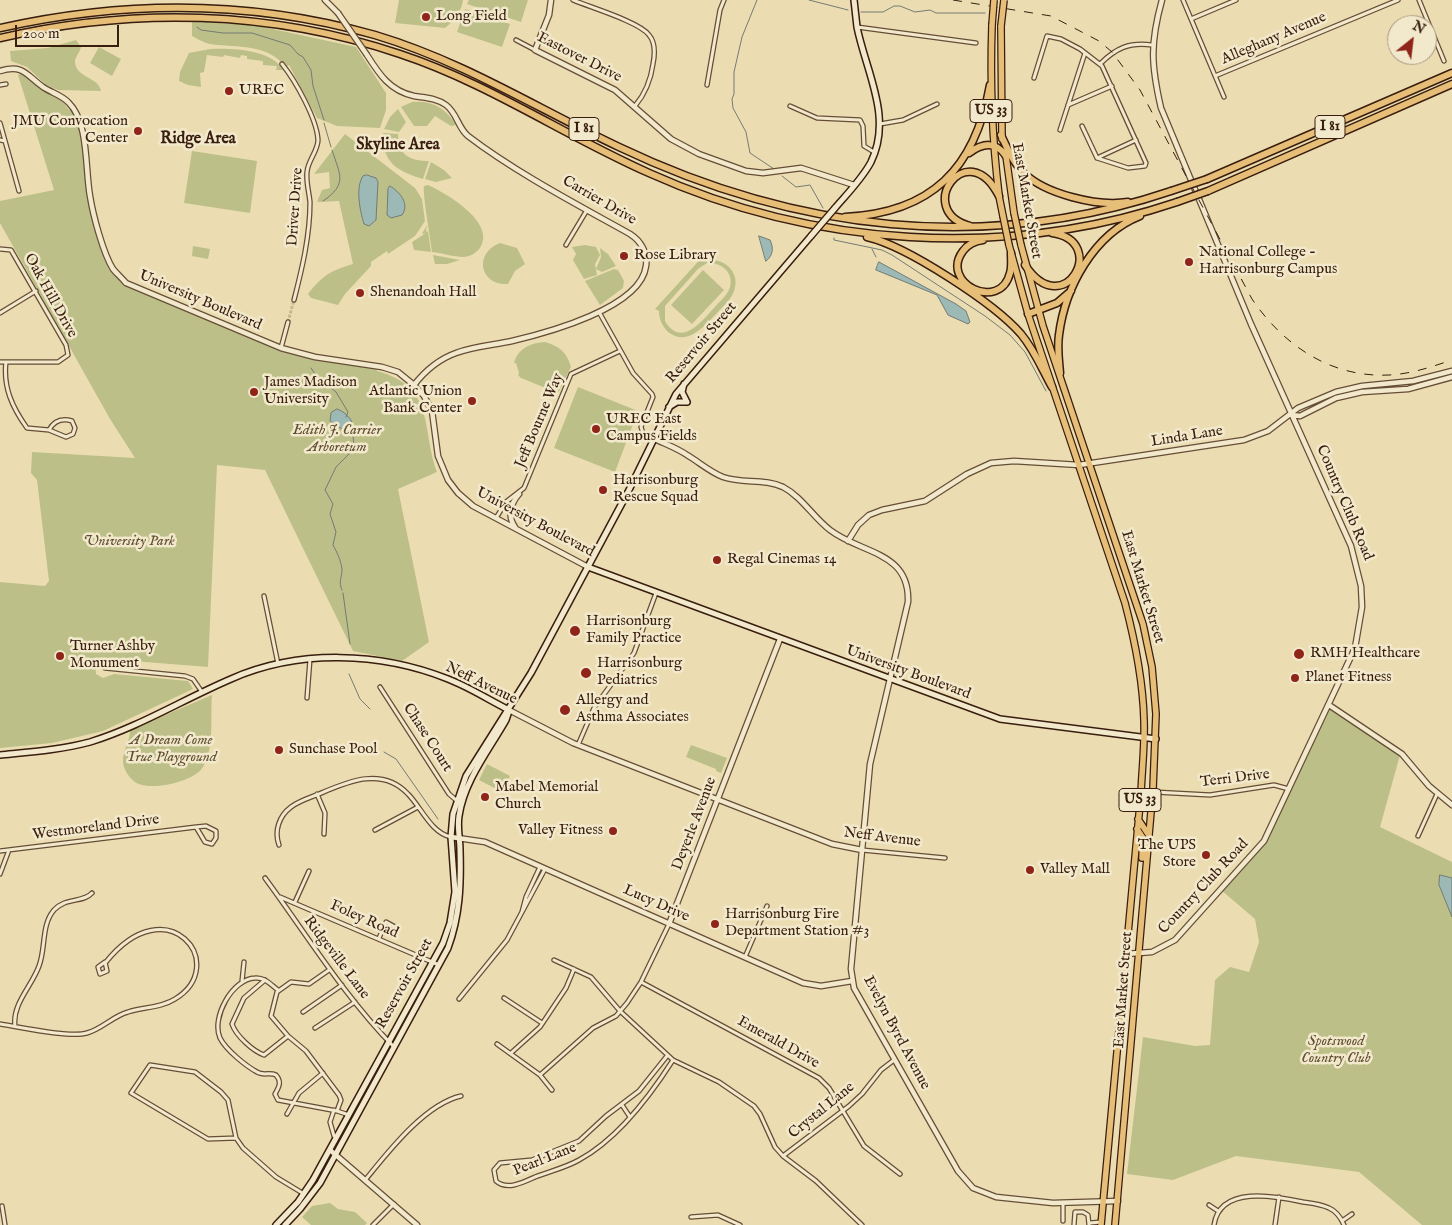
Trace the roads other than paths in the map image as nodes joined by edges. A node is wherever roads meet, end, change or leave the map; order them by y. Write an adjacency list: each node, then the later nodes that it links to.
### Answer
1 (325, 0): 60 (street, Carrier Drive, bridge)
2 (551, 0): 20 (street)
3 (573, 0): 38 (street)
4 (724, 0): 32 (street)
5 (854, 0): 14 (main road, Reservoir Street)
6 (994, 0): 33 (main road, East Market Street / US 33, bridge)
7 (1004, 0): 44 (main road, East Market Street / US 33, bridge)
8 (1162, 0): 19 (street, Country Club Road)
9 (1183, 0): 13 (street)
10 (1236, 0): 13 (street)
11 (1398, 0): 27 (street, Alleghany Avenue)
12 (1419, 0): 22 (street)
13 (1191, 19): 27 (street)
14 (857, 27): 18 (street); 41 (main road, Reservoir Street)
15 (0, 28): 61 (highway, I 81)
16 (0, 39): 63 (highway, I 81)
17 (516, 40): 20 (street, Eastover Drive)
18 (976, 43)
19 (1152, 45): 24 (street); 89 (street, Country Club Road)
20 (535, 50): 38 (street, Eastover Drive)
21 (1085, 53): 24 (street); 28 (street); 37 (street)
22 (1444, 60)
23 (282, 64): 72 (street, Driver Drive)
24 (1100, 64): 34 (street)
25 (0, 71): 78 (street, University Boulevard)
26 (1452, 73): 58 (highway, I 81, bridge)
27 (1215, 76): 35 (street)
28 (1034, 78)
29 (6, 84): 31 (street)
30 (1452, 84): 59 (highway, I 81, bridge)
31 (0, 85)
32 (707, 85)
33 (990, 85): 48 (main road, East Market Street / US 33); 50 (highway)
34 (1112, 86): 37 (street); 46 (street)
35 (1224, 97)
36 (937, 104): 41 (street)
37 (1068, 104): 43 (street)
38 (635, 106): 53 (street, Eastover Drive)
39 (790, 106): 49 (street)
40 (0, 123): 47 (street)
41 (880, 124): 49 (main road, Reservoir Street)
42 (1082, 126): 52 (street)
43 (1060, 130)
44 (1001, 135): 51 (main road, East Market Street / US 33); 58 (highway)
45 (0, 140): 47 (street)
46 (1136, 140): 52 (street); 52 (street)
47 (5, 141): 55 (street)
48 (993, 144): 50 (highway); 51 (highway); 57 (main road, East Market Street / US 33)
49 (875, 152): 54 (main road, Reservoir Street)
50 (967, 154): 61 (highway)
51 (1006, 156): 69 (main road, East Market Street / US 33, bridge)
52 (1097, 158)
53 (845, 181): 54 (street, Eastover Drive); 56 (street)
54 (854, 185): 56 (main road, Reservoir Street)
55 (19, 191)
56 (849, 191): 85 (main road, Reservoir Street, bridge)
57 (999, 196): 62 (highway); 68 (main road, East Market Street / US 33, bridge)
58 (1159, 196): 62 (highway, I 81)
59 (1174, 203): 64 (highway, I 81); 70 (highway)
60 (587, 209): 66 (street); 74 (street, Carrier Drive)
61 (836, 218): 62 (highway, I 81)
62 (976, 227)
63 (834, 230): 65 (highway, I 81); 87 (highway)
64 (1044, 232): 65 (highway, I 81); 69 (highway)
65 (996, 236): 68 (highway)
66 (566, 245)
67 (0, 249): 71 (street, Oak Hill Drive)
68 (1011, 254): 76 (main road, East Market Street / US 33)
69 (1025, 265): 73 (main road, East Market Street / US 33)
70 (1074, 288): 73 (highway); 83 (highway)
71 (36, 291): 75 (street); 81 (street, Oak Hill Drive)
72 (294, 300)
73 (1038, 311): 76 (highway); 83 (main road, East Market Street / US 33)
74 (599, 312): 79 (street); 86 (street, Carrier Drive)
75 (0, 313)
76 (1028, 314): 87 (main road, East Market Street / US 33)
77 (288, 322): 78 (street)
78 (282, 348): 86 (street, University Boulevard)
79 (620, 351): 91 (street); 94 (street, Jeff Bourne Way)
80 (0, 361): 81 (street, Oak Hill Drive)
81 (6, 362): 90 (street)
82 (1452, 371): 89 (street, Linda Lane)
83 (1060, 373): 92 (main road, East Market Street / US 33)
84 (1452, 377): 89 (street, Linda Lane)
85 (686, 380): 88 (main road, Reservoir Street); 88 (main road)
86 (414, 385): 95 (street, University Boulevard)
87 (1052, 387): 93 (main road, East Market Street / US 33)
88 (666, 412): 91 (main road, Reservoir Street)
89 (1292, 415): 92 (street, Linda Lane); 113 (street, Country Club Road)
90 (49, 430): 90 (street)
91 (653, 438): 97 (street, Evelyn Byrd Avenue); 99 (main road, Reservoir Street)
92 (1090, 464): 93 (street, Linda Lane); 100 (main road, East Market Street / US 33)
93 (1080, 465): 97 (street, Linda Lane); 98 (main road, East Market Street / US 33)
94 (519, 494): 95 (street, Jeff Bourne Way); 96 (street)
95 (496, 518): 96 (street, University Boulevard)
96 (516, 528): 99 (street, University Boulevard)
97 (848, 541): 109 (street, Evelyn Byrd Avenue)
98 (1108, 550): 100 (main road); 101 (main road, East Market Street / US 33)
99 (588, 567): 102 (main road, University Boulevard); 114 (main road, Reservoir Street)
100 (1126, 570): 103 (main road, East Market Street / US 33)
101 (1116, 574): 103 (main road); 115 (main road, East Market Street / US 33)
102 (656, 593): 105 (main road, University Boulevard); 117 (street)
103 (1134, 595): 116 (main road, East Market Street / US 33)
104 (264, 596): 107 (street)
105 (780, 639): 109 (main road, University Boulevard); 123 (street, Deyerle Avenue)
106 (310, 659): 107 (main road, Neff Avenue); 112 (street); 114 (main road, Neff Avenue)
107 (278, 664): 111 (main road, Neff Avenue)
108 (105, 668): 111 (street)
109 (890, 680): 115 (main road, University Boulevard); 138 (street, Evelyn Byrd Avenue)
110 (380, 687): 124 (street, Chase Court)
111 (202, 692): 118 (main road, Neff Avenue)
112 (307, 698)
113 (1329, 705): 119 (street, Country Club Road); 122 (street)
114 (509, 710): 117 (street, Neff Avenue); 124 (main road, Reservoir Street); 135 (main road, Reservoir Street)
115 (1144, 737): 116 (main road, University Boulevard); 127 (main road, East Market Street / US 33)
116 (1156, 739): 120 (main road, East Market Street / US 33)
117 (578, 745): 123 (street, Neff Avenue)
118 (0, 755)
119 (1289, 790): 120 (street, Terri Drive); 154 (street, Country Club Road)
120 (1153, 792): 132 (main road, East Market Street / US 33)
121 (317, 794): 126 (street); 131 (street); 136 (street)
122 (1437, 794): 125 (street); 133 (street)
123 (718, 799): 138 (street, Neff Avenue); 150 (street, Deyerle Avenue)
124 (456, 800): 134 (main road, Reservoir Street)
125 (1452, 805)
126 (418, 807): 130 (street); 134 (street)
127 (1138, 819): 129 (main road, East Market Street / US 33); 132 (main road)
128 (196, 827): 128 (street, Westmoreland Drive); 137 (street, Westmoreland Drive)
129 (1137, 829): 146 (main road); 153 (main road, East Market Street / US 33)
130 (375, 830)
131 (324, 834)
132 (1148, 834): 146 (main road, East Market Street / US 33)
133 (1418, 836)
134 (451, 837): 135 (street, Lucy Drive); 159 (main road, Reservoir Street)
135 (460, 837): 141 (street, Lucy Drive); 160 (main road, Reservoir Street)
136 (279, 845)
137 (9, 850): 139 (street, Westmoreland Drive); 143 (street)
138 (862, 850): 140 (street, Neff Avenue); 164 (street, Evelyn Byrd Avenue)
139 (0, 851)
140 (944, 858)
141 (543, 868): 150 (street, Lucy Drive); 170 (street)
142 (309, 871): 148 (street)
143 (0, 874)
144 (265, 878): 147 (street, Ridgeville Lane)
145 (92, 893): 176 (street)
146 (1143, 895): 154 (main road, East Market Street / US 33)
147 (279, 897): 148 (street, Foley Road); 162 (street, Ridgeville Lane)
148 (295, 902): 152 (street, Foley Road)
149 (767, 906): 155 (street)
150 (669, 924): 155 (street, Lucy Drive); 166 (street, Deyerle Avenue)
151 (395, 927): 152 (street)
152 (379, 938): 159 (street, Foley Road)
153 (1126, 954): 154 (street, Country Club Road); 206 (main road, East Market Street / US 33)
154 (1138, 954): 207 (main road, East Market Street / US 33)
155 (745, 957): 164 (street, Lucy Drive)
156 (554, 960): 161 (street)
157 (106, 962): 176 (street)
158 (244, 962): 165 (street)
159 (434, 962): 160 (street, Foley Road); 179 (main road, Reservoir Street)
160 (439, 965): 181 (main road, Reservoir Street)
161 (574, 969): 172 (street); 174 (street)
162 (330, 970): 167 (street, Ridgeville Lane); 168 (street)
163 (265, 980): 165 (street); 168 (street); 178 (street)
164 (852, 981): 185 (street, Evelyn Byrd Avenue)
165 (242, 982): 190 (street)
166 (641, 982): 172 (street, Deyerle Avenue); 193 (street, Emerald Drive)
167 (342, 986): 171 (street, Ridgeville Lane); 173 (street)
168 (278, 990): 178 (street)
169 (504, 998): 174 (street)
170 (459, 999)
171 (355, 1002): 177 (street); 179 (street, Ridgeville Lane)
172 (620, 1011): 183 (street); 187 (street, Deyerle Avenue)
173 (303, 1012)
174 (542, 1023): 182 (street)
175 (0, 1024): 176 (street)
176 (15, 1026)
177 (314, 1028)
178 (288, 1036): 186 (street)
179 (388, 1041): 181 (street, Ridgeville Lane); 195 (main road, Reservoir Street)
180 (497, 1044): 182 (street)
181 (395, 1047): 200 (main road, Reservoir Street)
182 (511, 1053): 187 (street)
183 (667, 1056): 184 (street); 191 (street, Pearl Lane)
184 (673, 1060): 196 (street, Pearl Lane); 201 (street)
185 (894, 1060): 193 (street, Crystal Lane); 208 (street, Evelyn Byrd Avenue)
186 (322, 1073): 190 (street); 192 (street)
187 (540, 1075): 188 (street)
188 (552, 1090)
189 (461, 1096): 203 (street)
190 (296, 1102): 192 (street); 194 (street)
191 (622, 1105): 196 (street); 196 (street, Pearl Lane)
192 (335, 1110): 195 (street); 197 (street)
193 (842, 1111): 201 (street, Crystal Lane); 202 (street, Emerald Drive)
194 (287, 1114)
195 (349, 1115): 199 (main road, Reservoir Street)
196 (630, 1117)
197 (334, 1136)
198 (236, 1138): 198 (street); 204 (street)
199 (330, 1150): 200 (street); 204 (main road, Reservoir Street)
200 (336, 1154): 203 (street); 221 (main road, Reservoir Street)
201 (783, 1156): 225 (street)
202 (900, 1174)
203 (366, 1179): 209 (street)
204 (304, 1194): 220 (main road, Reservoir Street)
205 (1279, 1197): 212 (street); 216 (street); 229 (street)
206 (1103, 1201): 207 (street, Evelyn Byrd Avenue); 208 (street, Evelyn Byrd Avenue); 218 (main road, East Market Street / US 33)
207 (1118, 1201): 227 (main road, East Market Street / US 33)
208 (1063, 1203): 215 (street)
209 (395, 1204): 222 (street); 223 (street)
210 (1209, 1205): 212 (street)
211 (2, 1206): 219 (street)
212 (1218, 1211): 228 (street)
213 (1352, 1214): 216 (street)
214 (691, 1217): 224 (street)
215 (1063, 1221)
216 (1342, 1221): 230 (street)
217 (1090, 1224): 218 (street); 226 (street)
218 (1101, 1224)
219 (5, 1225)
220 (276, 1225)
221 (285, 1225)
222 (373, 1225)
223 (417, 1225)
224 (740, 1225)
225 (862, 1225)
226 (1074, 1225)
227 (1115, 1225)
228 (1214, 1225)
229 (1275, 1225)
230 (1344, 1225)

